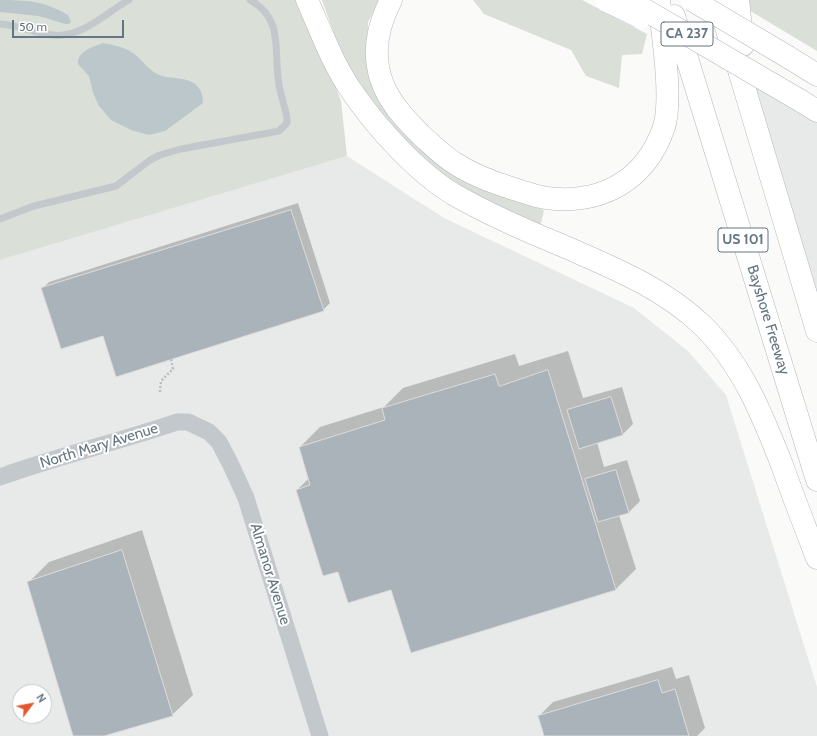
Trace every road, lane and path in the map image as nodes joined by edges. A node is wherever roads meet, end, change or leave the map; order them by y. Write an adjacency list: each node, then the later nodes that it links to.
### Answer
1 (129, 0): 11 (lane)
2 (250, 0): 17 (lane)
3 (307, 0): 24 (highway)
4 (391, 0): 6 (highway)
5 (614, 0): 16 (highway, CA 237, bridge)
6 (659, 0)
7 (668, 0): 23 (highway, Bayshore Freeway / US 101)
8 (692, 0): 12 (highway, CA 237, bridge)
9 (718, 0): 15 (highway, US 101)
10 (738, 0): 15 (highway)
11 (0, 24)
12 (788, 57): 13 (highway); 14 (highway, CA 237)
13 (817, 68)
14 (817, 75)
15 (749, 104): 18 (highway, US 101)
16 (809, 106)
17 (0, 220)
18 (817, 331)
19 (171, 359): 20 (path)
20 (160, 392)
21 (198, 425): 22 (street, North Mary Avenue); 25 (street, Almanor Avenue)
22 (0, 477)
23 (817, 480)
24 (817, 558)
25 (320, 736)

